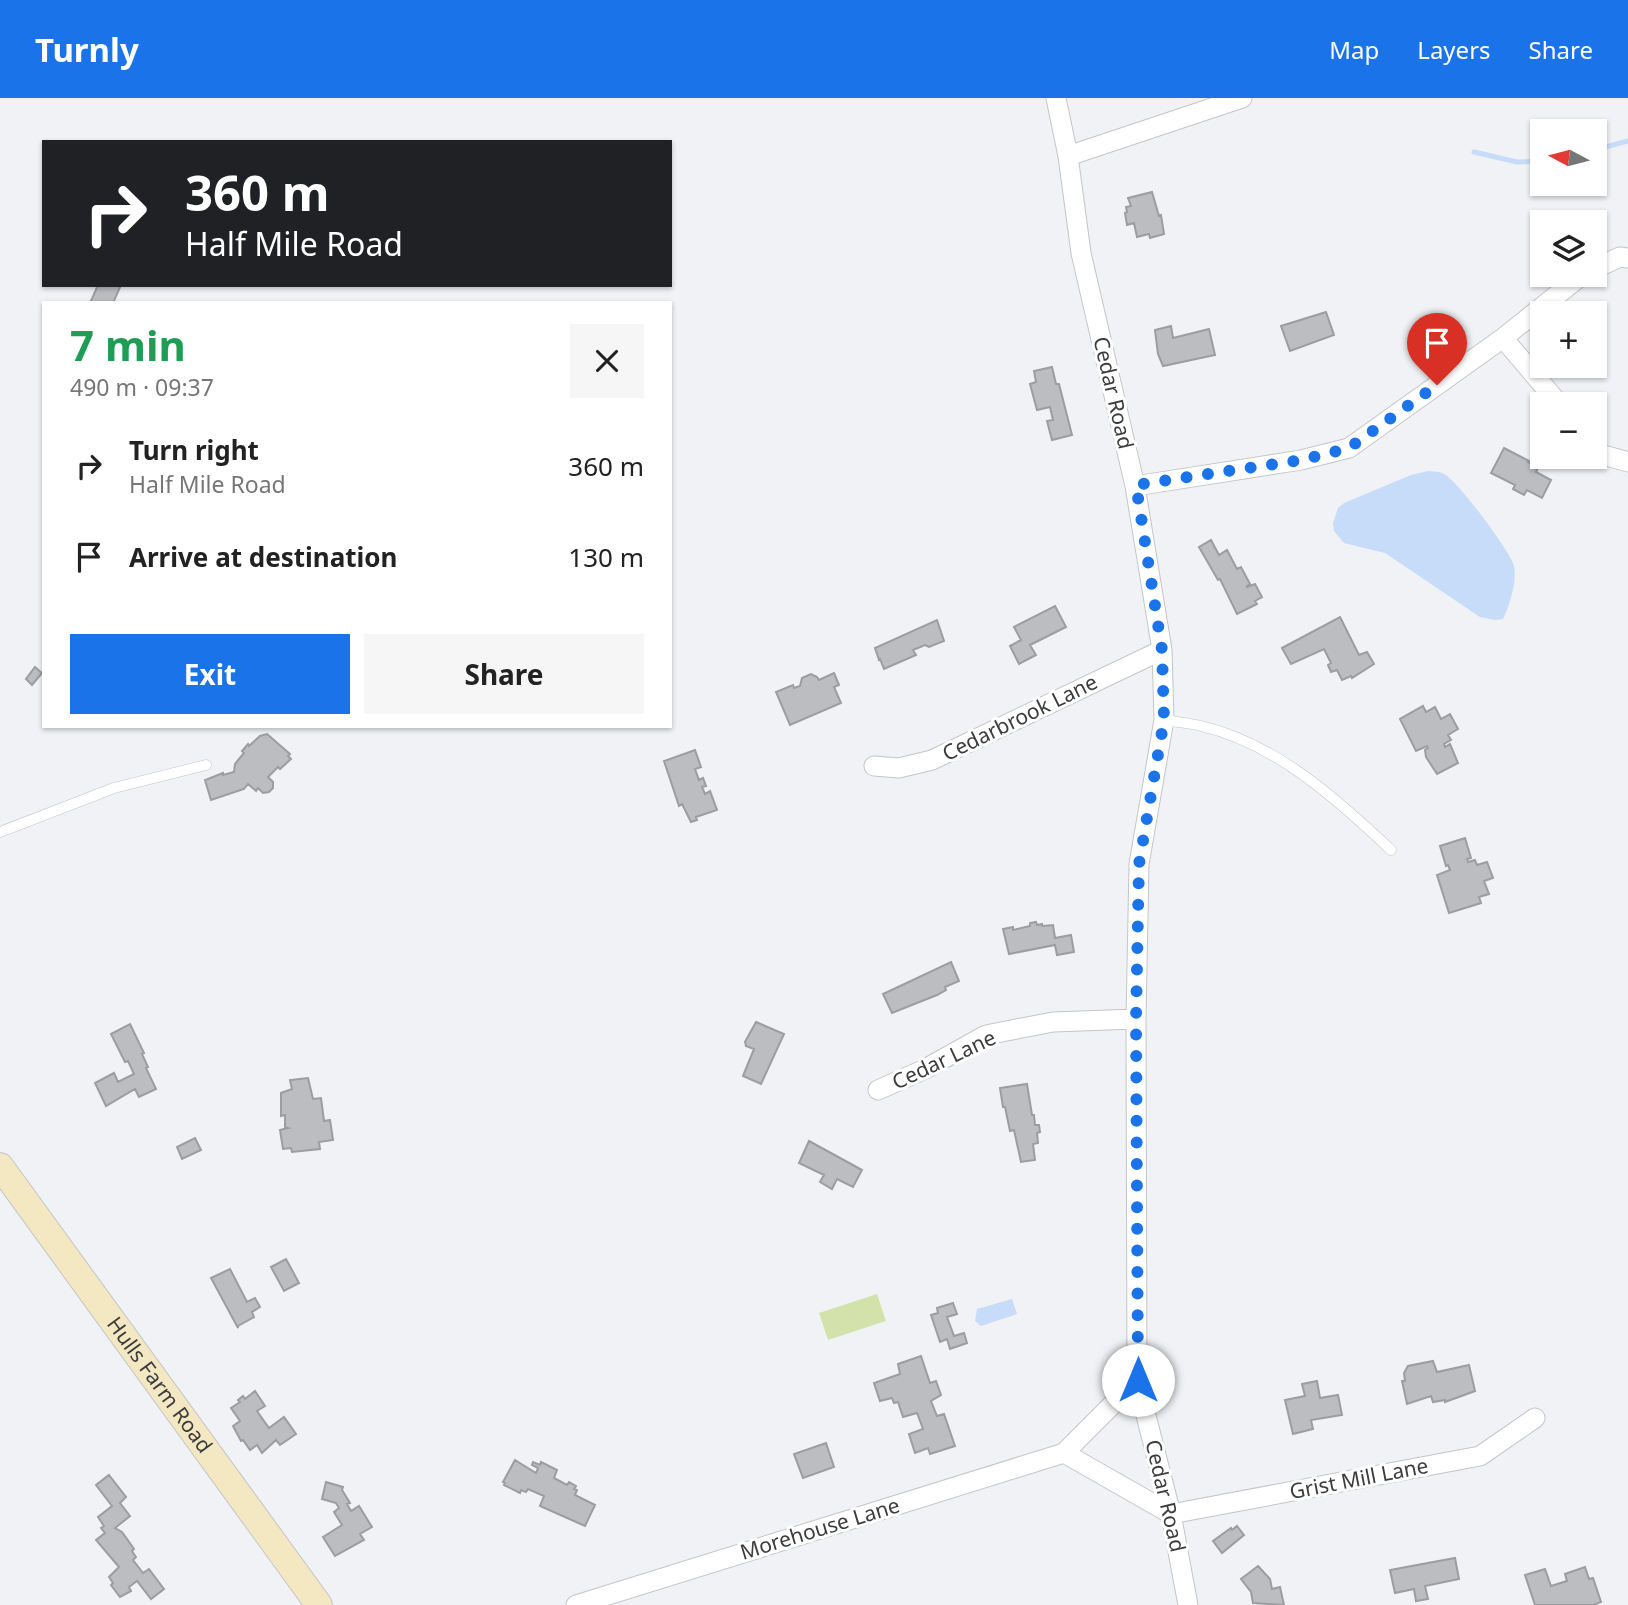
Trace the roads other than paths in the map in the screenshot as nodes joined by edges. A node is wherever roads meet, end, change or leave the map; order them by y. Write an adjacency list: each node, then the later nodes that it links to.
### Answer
1 (1056, 98): 3 (street, Cedar Road)
2 (1242, 98): 3 (street)
3 (1068, 156): 11 (street, Cedar Road)
4 (1628, 257): 5 (street)
5 (1607, 263)
6 (1567, 287): 7 (street)
7 (1503, 338): 8 (street); 11 (street)
8 (1549, 392)
9 (1607, 456): 10 (street)
10 (1628, 462)
11 (1136, 485): 12 (street, Cedar Road)
12 (1162, 650): 13 (street, Cedar Road); 15 (street, Cedarbrook Lane)
13 (1164, 720): 17 (lane); 18 (street, Cedar Road)
14 (206, 765): 16 (lane)
15 (874, 766)
16 (0, 832)
17 (1391, 850)
18 (1136, 1019): 19 (street, Cedar Lane); 21 (street, Cedar Road)
19 (878, 1090)
20 (0, 1166): 25 (main road, Hulls Farm Road)
21 (1138, 1380): 23 (street, Morehouse Lane); 24 (street, Cedar Road)
22 (1535, 1418): 24 (street, Grist Mill Lane)
23 (1065, 1453): 24 (street); 26 (street, Morehouse Lane)
24 (1171, 1514): 27 (street, Cedar Road)
25 (319, 1605)
26 (576, 1605)
27 (1188, 1605)

